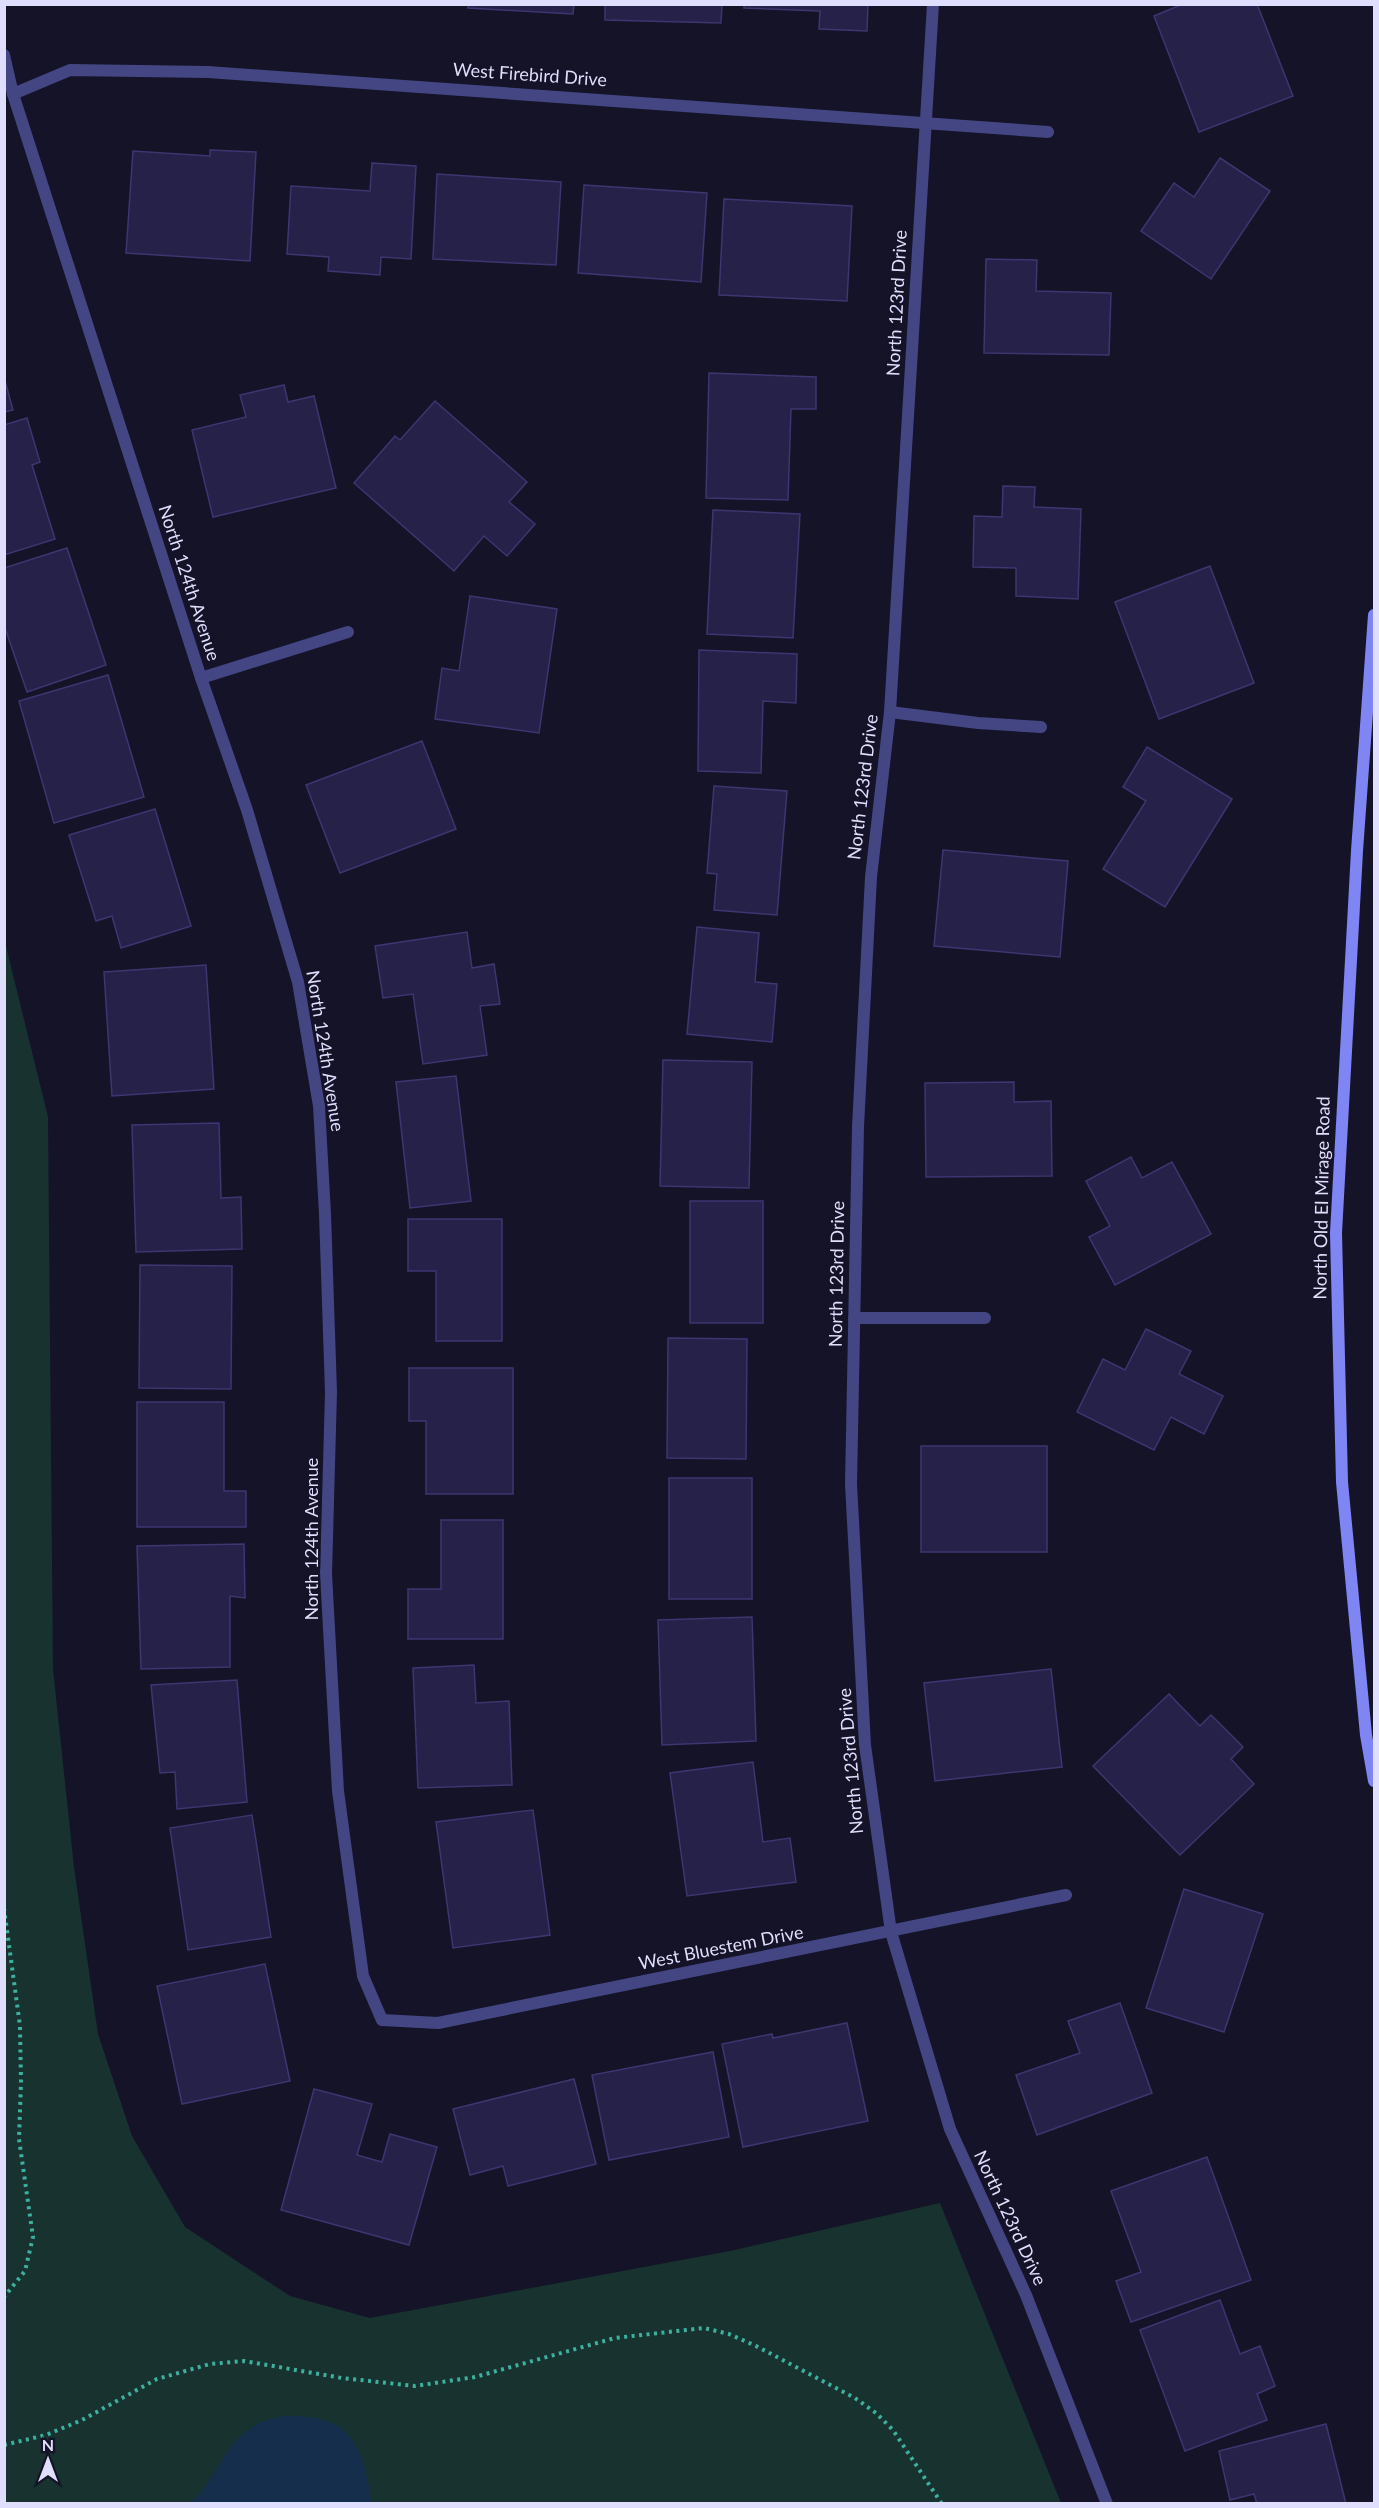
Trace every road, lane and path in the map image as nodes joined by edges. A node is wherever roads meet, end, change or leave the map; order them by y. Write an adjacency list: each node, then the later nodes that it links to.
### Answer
1 (933, 4): 4 (street, North 123rd Drive)
2 (4, 54): 3 (street, North 124th Avenue)
3 (13, 94): 4 (street, West Firebird Drive); 8 (street, North 124th Avenue)
4 (925, 124): 5 (street, West Firebird Drive); 9 (street, North 123rd Drive)
5 (1048, 132)
6 (1374, 615): 13 (street, North Old El Mirage Road)
7 (348, 632): 8 (street)
8 (201, 678): 17 (street, North 124th Avenue)
9 (890, 712): 10 (street); 11 (street, North 123rd Drive)
10 (1041, 727)
11 (854, 1318): 12 (street); 16 (street, North 123rd Drive)
12 (986, 1318)
13 (1374, 1781)
14 (1066, 1895): 16 (street, West Bluestem Drive)
15 (4, 1908): 18 (path)
16 (891, 1932): 17 (street, West Bluestem Drive); 21 (street, North 123rd Drive)
17 (382, 2020)
18 (4, 2297)
19 (4, 2445): 20 (path)
20 (942, 2504)
21 (1107, 2504)

